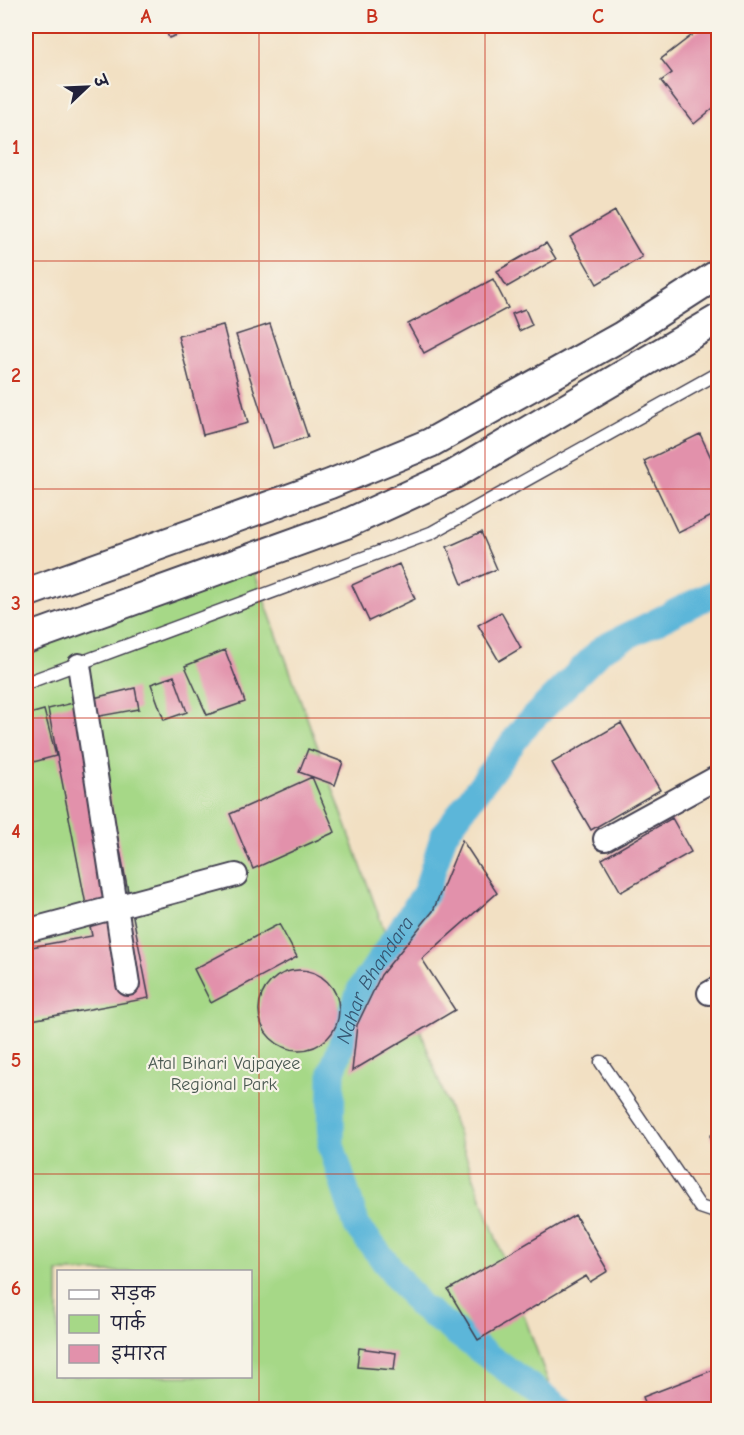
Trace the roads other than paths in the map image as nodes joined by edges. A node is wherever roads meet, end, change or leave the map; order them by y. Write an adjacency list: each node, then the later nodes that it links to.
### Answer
1 (718, 274): 4 (street)
2 (718, 320): 5 (street)
3 (718, 373): 6 (lane)
4 (26, 593)
5 (26, 639)
6 (79, 664): 7 (lane); 11 (street)
7 (26, 683)
8 (718, 777): 9 (street)
9 (605, 839)
10 (236, 875): 11 (street)
11 (116, 907): 12 (street); 13 (street)
12 (26, 931)
13 (128, 984)
14 (601, 1062): 15 (lane)
15 (718, 1213)

